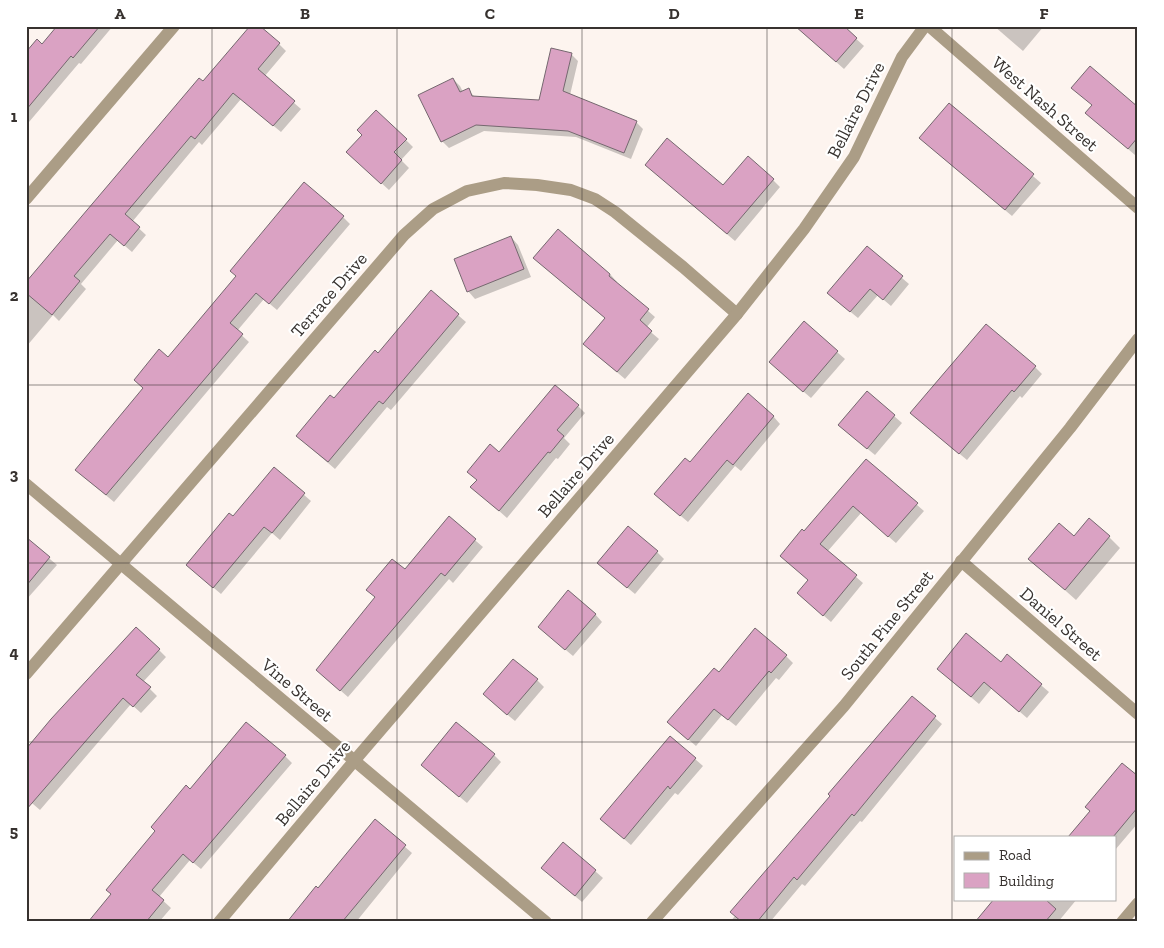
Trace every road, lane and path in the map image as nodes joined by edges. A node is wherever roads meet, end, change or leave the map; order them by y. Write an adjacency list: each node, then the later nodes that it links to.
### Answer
1 (174, 26): 3 (street)
2 (927, 26): 4 (street, West Nash Street); 5 (street, Bellaire Drive)
3 (26, 199)
4 (1136, 202)
5 (737, 314): 9 (street, Terrace Drive); 12 (street, Bellaire Drive)
6 (1138, 339): 8 (street, South Pine Street)
7 (26, 484): 9 (street, Vine Street)
8 (961, 560): 11 (street, Daniel Street); 16 (street, South Pine Street)
9 (120, 565): 10 (street, Terrace Drive); 12 (street, Vine Street)
10 (26, 674)
11 (1138, 714)
12 (355, 760): 14 (street, Bellaire Drive); 15 (street, Vine Street)
13 (1138, 903): 17 (street)
14 (219, 922)
15 (546, 922)
16 (652, 922)
17 (1122, 922)

